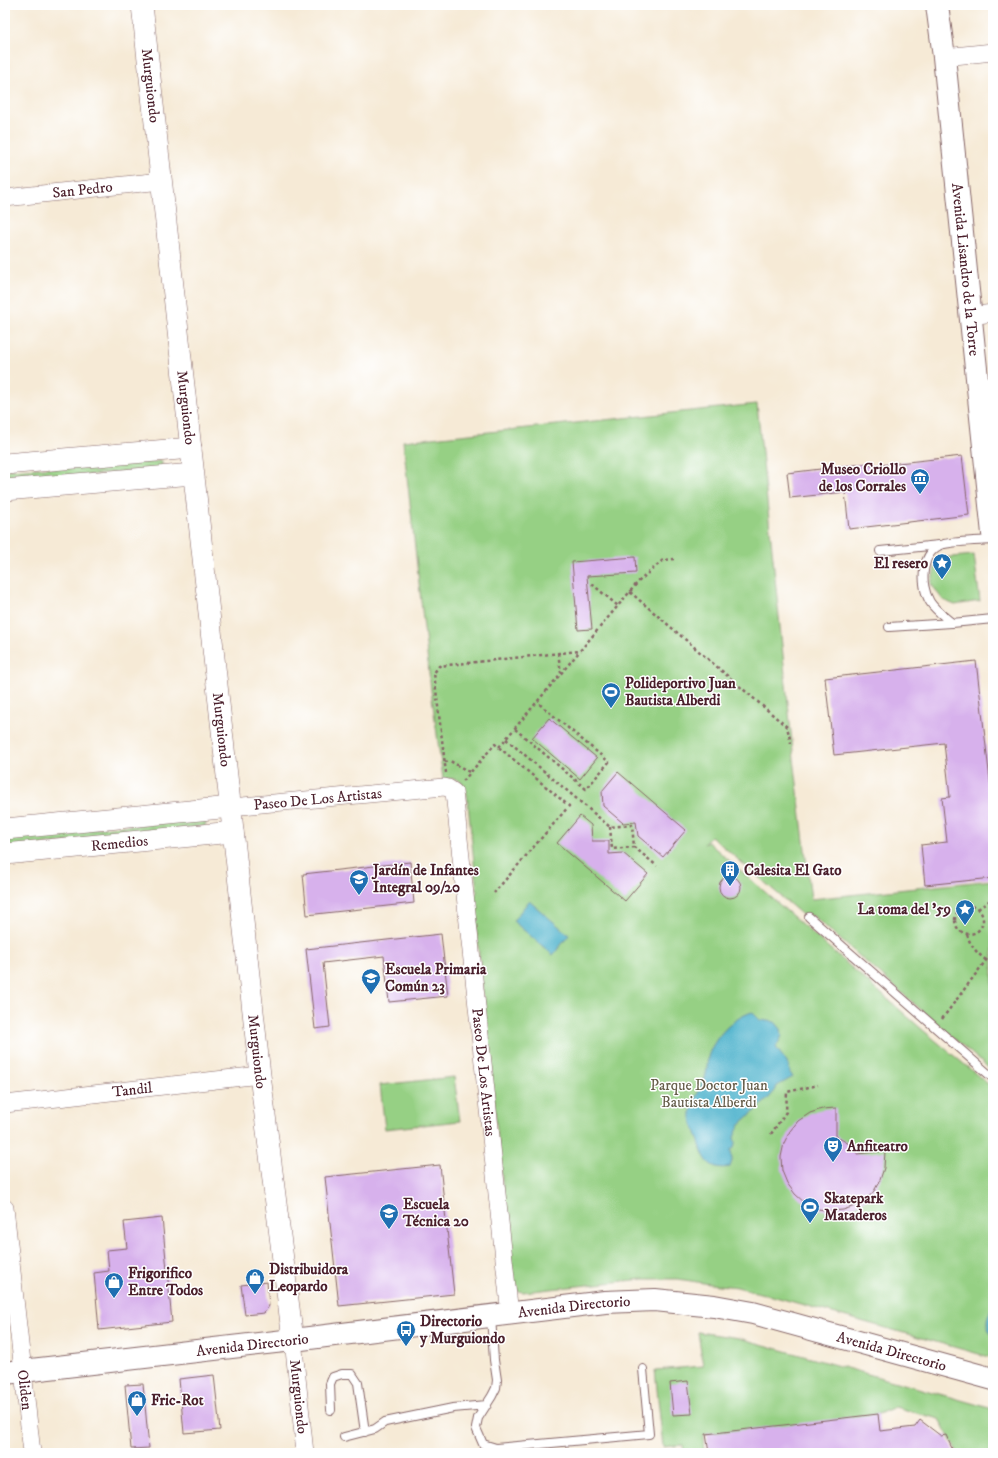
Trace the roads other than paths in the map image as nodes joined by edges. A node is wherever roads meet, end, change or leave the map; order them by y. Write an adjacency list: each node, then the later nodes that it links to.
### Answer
1 (142, 5): 5 (street, Murguiondo)
2 (937, 5): 4 (main road, Avenida Lisandro de la Torre)
3 (993, 52): 4 (street)
4 (944, 57): 8 (main road, Avenida Lisandro de la Torre)
5 (161, 181): 6 (street, San Pedro); 9 (street, Murguiondo)
6 (5, 198)
7 (993, 313): 8 (street)
8 (970, 316): 13 (main road, Avenida Lisandro de la Torre)
9 (190, 448): 10 (street); 11 (street, Murguiondo)
10 (5, 464)
11 (193, 474): 12 (street); 20 (street, Murguiondo)
12 (5, 490)
13 (993, 534)
14 (993, 540): 15 (lane)
15 (944, 544): 16 (lane); 18 (lane)
16 (880, 552)
17 (993, 619): 18 (lane)
18 (952, 623): 19 (lane)
19 (889, 627)
20 (230, 807): 21 (street, Remedios); 22 (street, Murguiondo); 29 (street, Paseo De Los Artistas)
21 (5, 829)
22 (233, 832): 23 (street, Remedios); 25 (street, Murguiondo)
23 (5, 854)
24 (809, 917): 26 (lane)
25 (260, 1075): 27 (street, Tandil); 30 (street, Murguiondo)
26 (993, 1078)
27 (5, 1104)
28 (5, 1208): 32 (street, Oliden)
29 (500, 1316): 30 (main road, Avenida Directorio); 33 (main road, Avenida Directorio); 34 (lane)
30 (293, 1340): 32 (main road, Avenida Directorio); 40 (street, Murguiondo)
31 (643, 1369): 38 (lane)
32 (14, 1372): 39 (street, Oliden)
33 (993, 1380)
34 (487, 1405): 36 (lane); 38 (lane)
35 (331, 1410): 36 (lane)
36 (365, 1432): 37 (lane)
37 (344, 1437)
38 (496, 1451)
39 (32, 1453)
40 (305, 1453)

